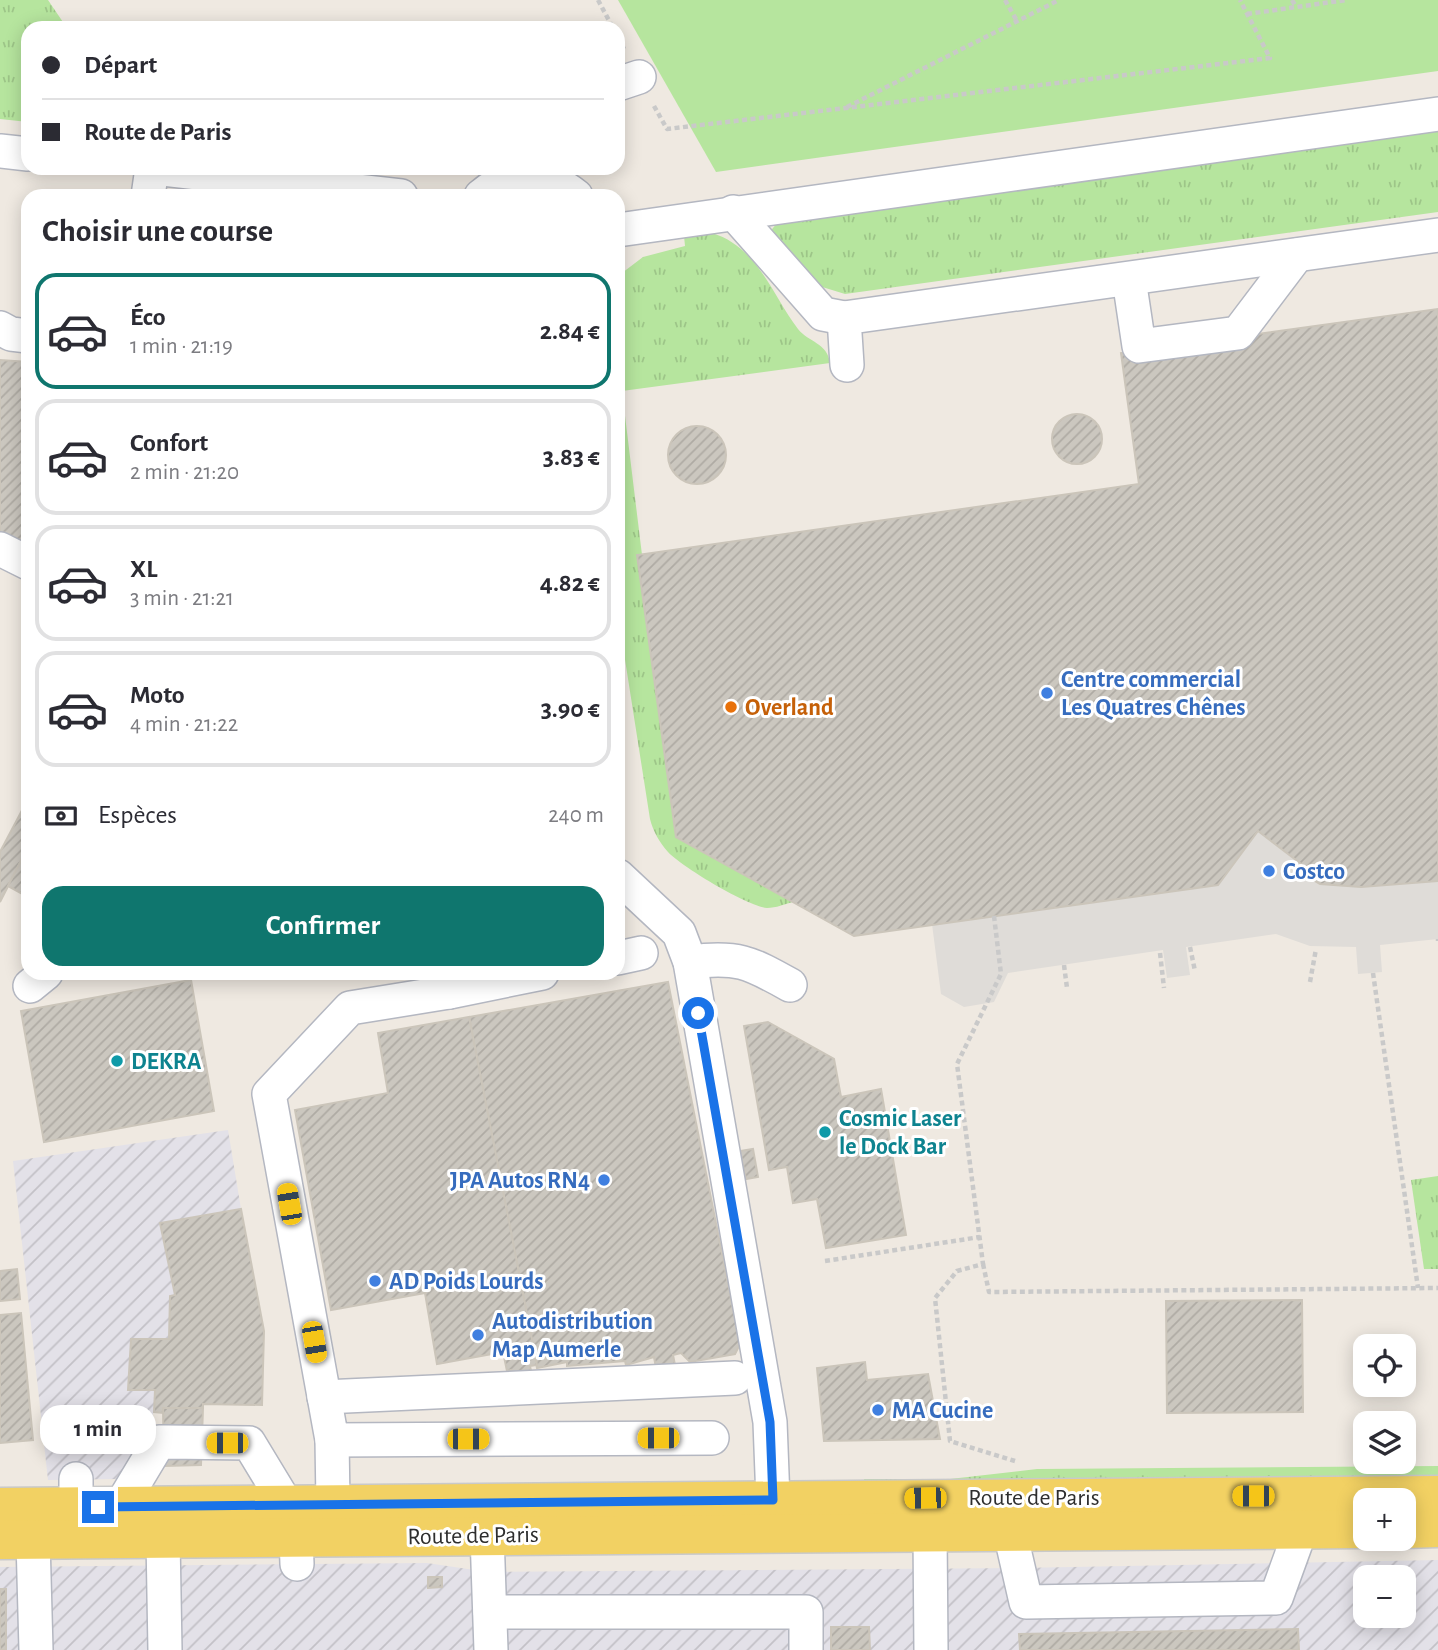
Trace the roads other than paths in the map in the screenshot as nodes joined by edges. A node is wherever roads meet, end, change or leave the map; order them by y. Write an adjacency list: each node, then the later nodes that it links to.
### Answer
1 (1438, 114): 10 (street)
2 (0, 151): 3 (street)
3 (21, 153)
4 (215, 175): 7 (street)
5 (524, 175): 8 (street)
6 (543, 175): 9 (street)
7 (339, 189)
8 (489, 189)
9 (566, 189)
10 (733, 212): 11 (street); 15 (street)
11 (625, 229)
12 (1438, 234): 13 (street)
13 (1297, 255): 14 (street); 14 (street)
14 (1129, 279): 15 (street)
15 (844, 318): 18 (street)
16 (0, 328): 17 (street)
17 (21, 335)
18 (847, 365)
19 (0, 550): 20 (street)
20 (21, 560)
21 (625, 883): 22 (street)
22 (690, 962): 25 (street); 31 (street)
23 (469, 980): 24 (street)
24 (448, 982): 27 (street)
25 (790, 985)
26 (735, 1378): 27 (street)
27 (324, 1397): 29 (street)
28 (712, 1438): 29 (street)
29 (332, 1440): 32 (street)
30 (1438, 1494): 31 (main road, Route de Paris)
31 (773, 1500): 32 (main road, Route de Paris)
32 (333, 1503): 41 (main road, Route de Paris)
33 (0, 1507): 34 (main road, Route de Paris)
34 (120, 1507): 41 (main road, Route de Paris); 41 (street)
35 (1438, 1528): 37 (main road)
36 (1353, 1529): 38 (main road, Route de Paris)
37 (1416, 1529)
38 (1301, 1530): 39 (main road, Route de Paris); 39 (street)
39 (1010, 1531): 40 (main road, Route de Paris)
40 (930, 1532): 42 (main road, Route de Paris); 50 (street)
41 (293, 1535): 42 (main road, Route de Paris); 43 (main road, Route de Paris)
42 (487, 1535): 45 (street)
43 (163, 1539): 44 (main road, Route de Paris); 47 (street)
44 (17, 1540): 46 (street)
45 (490, 1612): 48 (street); 49 (street)
46 (36, 1650)
47 (165, 1650)
48 (491, 1650)
49 (806, 1650)
50 (931, 1650)

